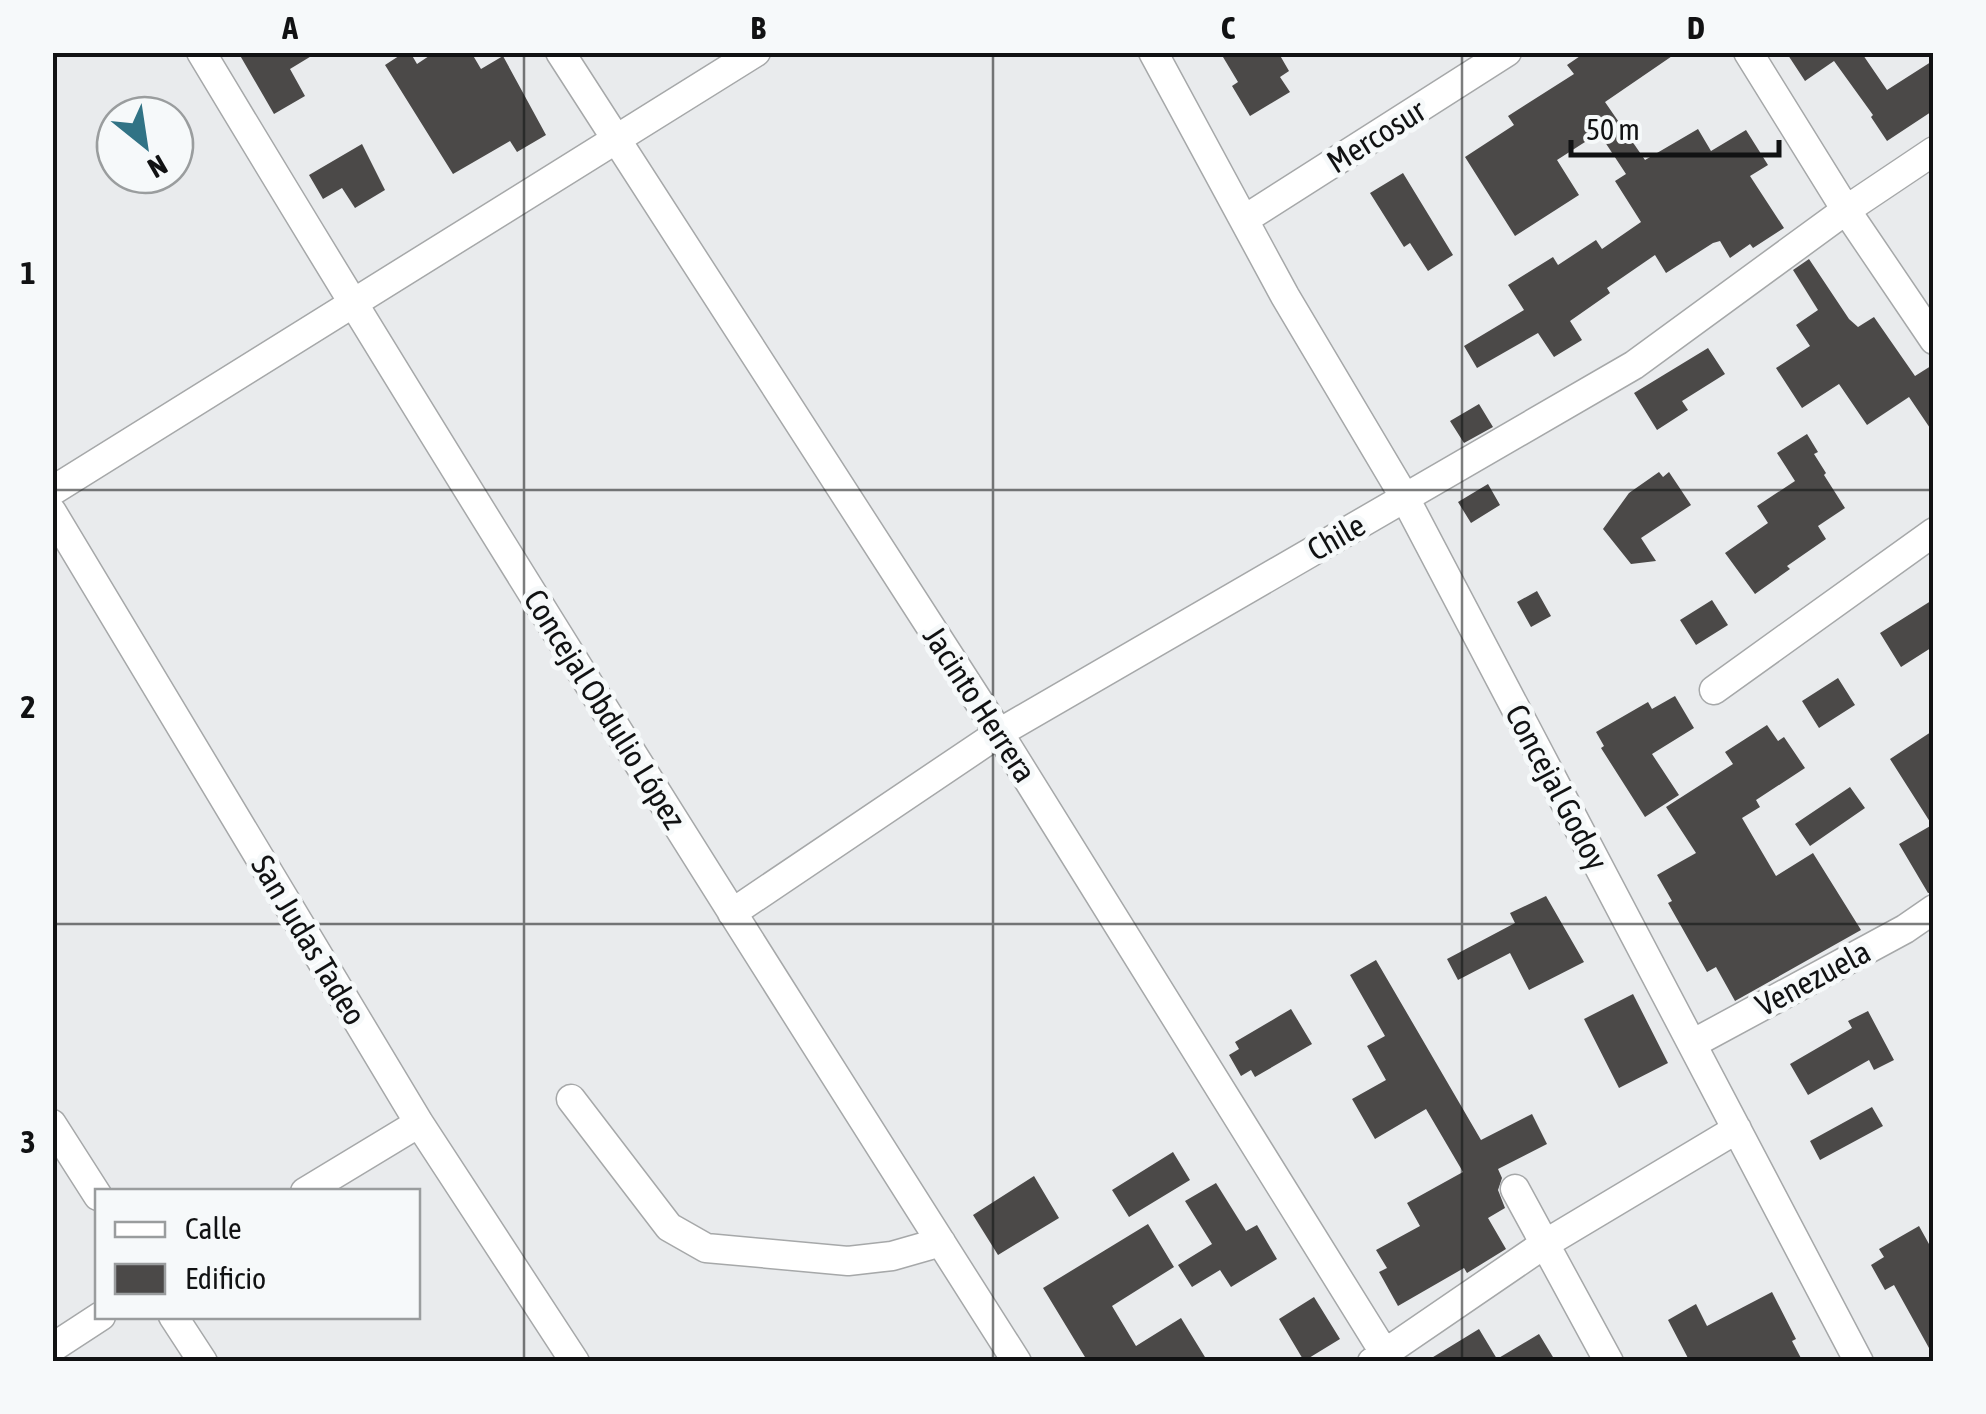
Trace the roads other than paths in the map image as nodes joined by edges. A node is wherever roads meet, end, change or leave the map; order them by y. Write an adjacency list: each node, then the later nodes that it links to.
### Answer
1 (201, 52): 11 (street, Concejal Obdulio López)
2 (560, 52): 7 (street, Jacinto Herrera)
3 (756, 52): 7 (street)
4 (1153, 52): 10 (street, Concejal Godoy)
5 (1507, 52): 10 (street, Mercosur)
6 (1748, 52): 9 (street)
7 (616, 141): 11 (street); 18 (street, Jacinto Herrera)
8 (1934, 151): 9 (street, Chile)
9 (1846, 210): 12 (street); 14 (street, Chile)
10 (1245, 219): 14 (street, Concejal Godoy)
11 (352, 304): 13 (street); 20 (street, Concejal Obdulio López)
12 (1934, 340)
13 (52, 491)
14 (1405, 498): 18 (street, Chile); 21 (street, Concejal Godoy)
15 (52, 512): 23 (street, San Judas Tadeo)
16 (1934, 532): 17 (street)
17 (1714, 690)
18 (999, 733): 20 (street, Chile); 34 (street, Jacinto Herrera)
19 (1934, 909): 21 (street, Venezuela)
20 (732, 913): 29 (street, Concejal Obdulio López)
21 (1692, 1044): 25 (street, Concejal Godoy)
22 (571, 1099): 29 (street)
23 (419, 1123): 26 (street); 36 (street, San Judas Tadeo)
24 (52, 1124): 28 (street)
25 (1738, 1129): 30 (street); 39 (street, Concejal Godoy)
26 (310, 1189)
27 (1515, 1189): 30 (street)
28 (95, 1191)
29 (941, 1242): 37 (street, Concejal Obdulio López)
30 (1543, 1244): 34 (street); 38 (street)
31 (96, 1319): 33 (street)
32 (176, 1319): 35 (street)
33 (52, 1348)
34 (1382, 1359)
35 (203, 1362)
36 (574, 1362)
37 (1017, 1362)
38 (1609, 1362)
39 (1859, 1362)

